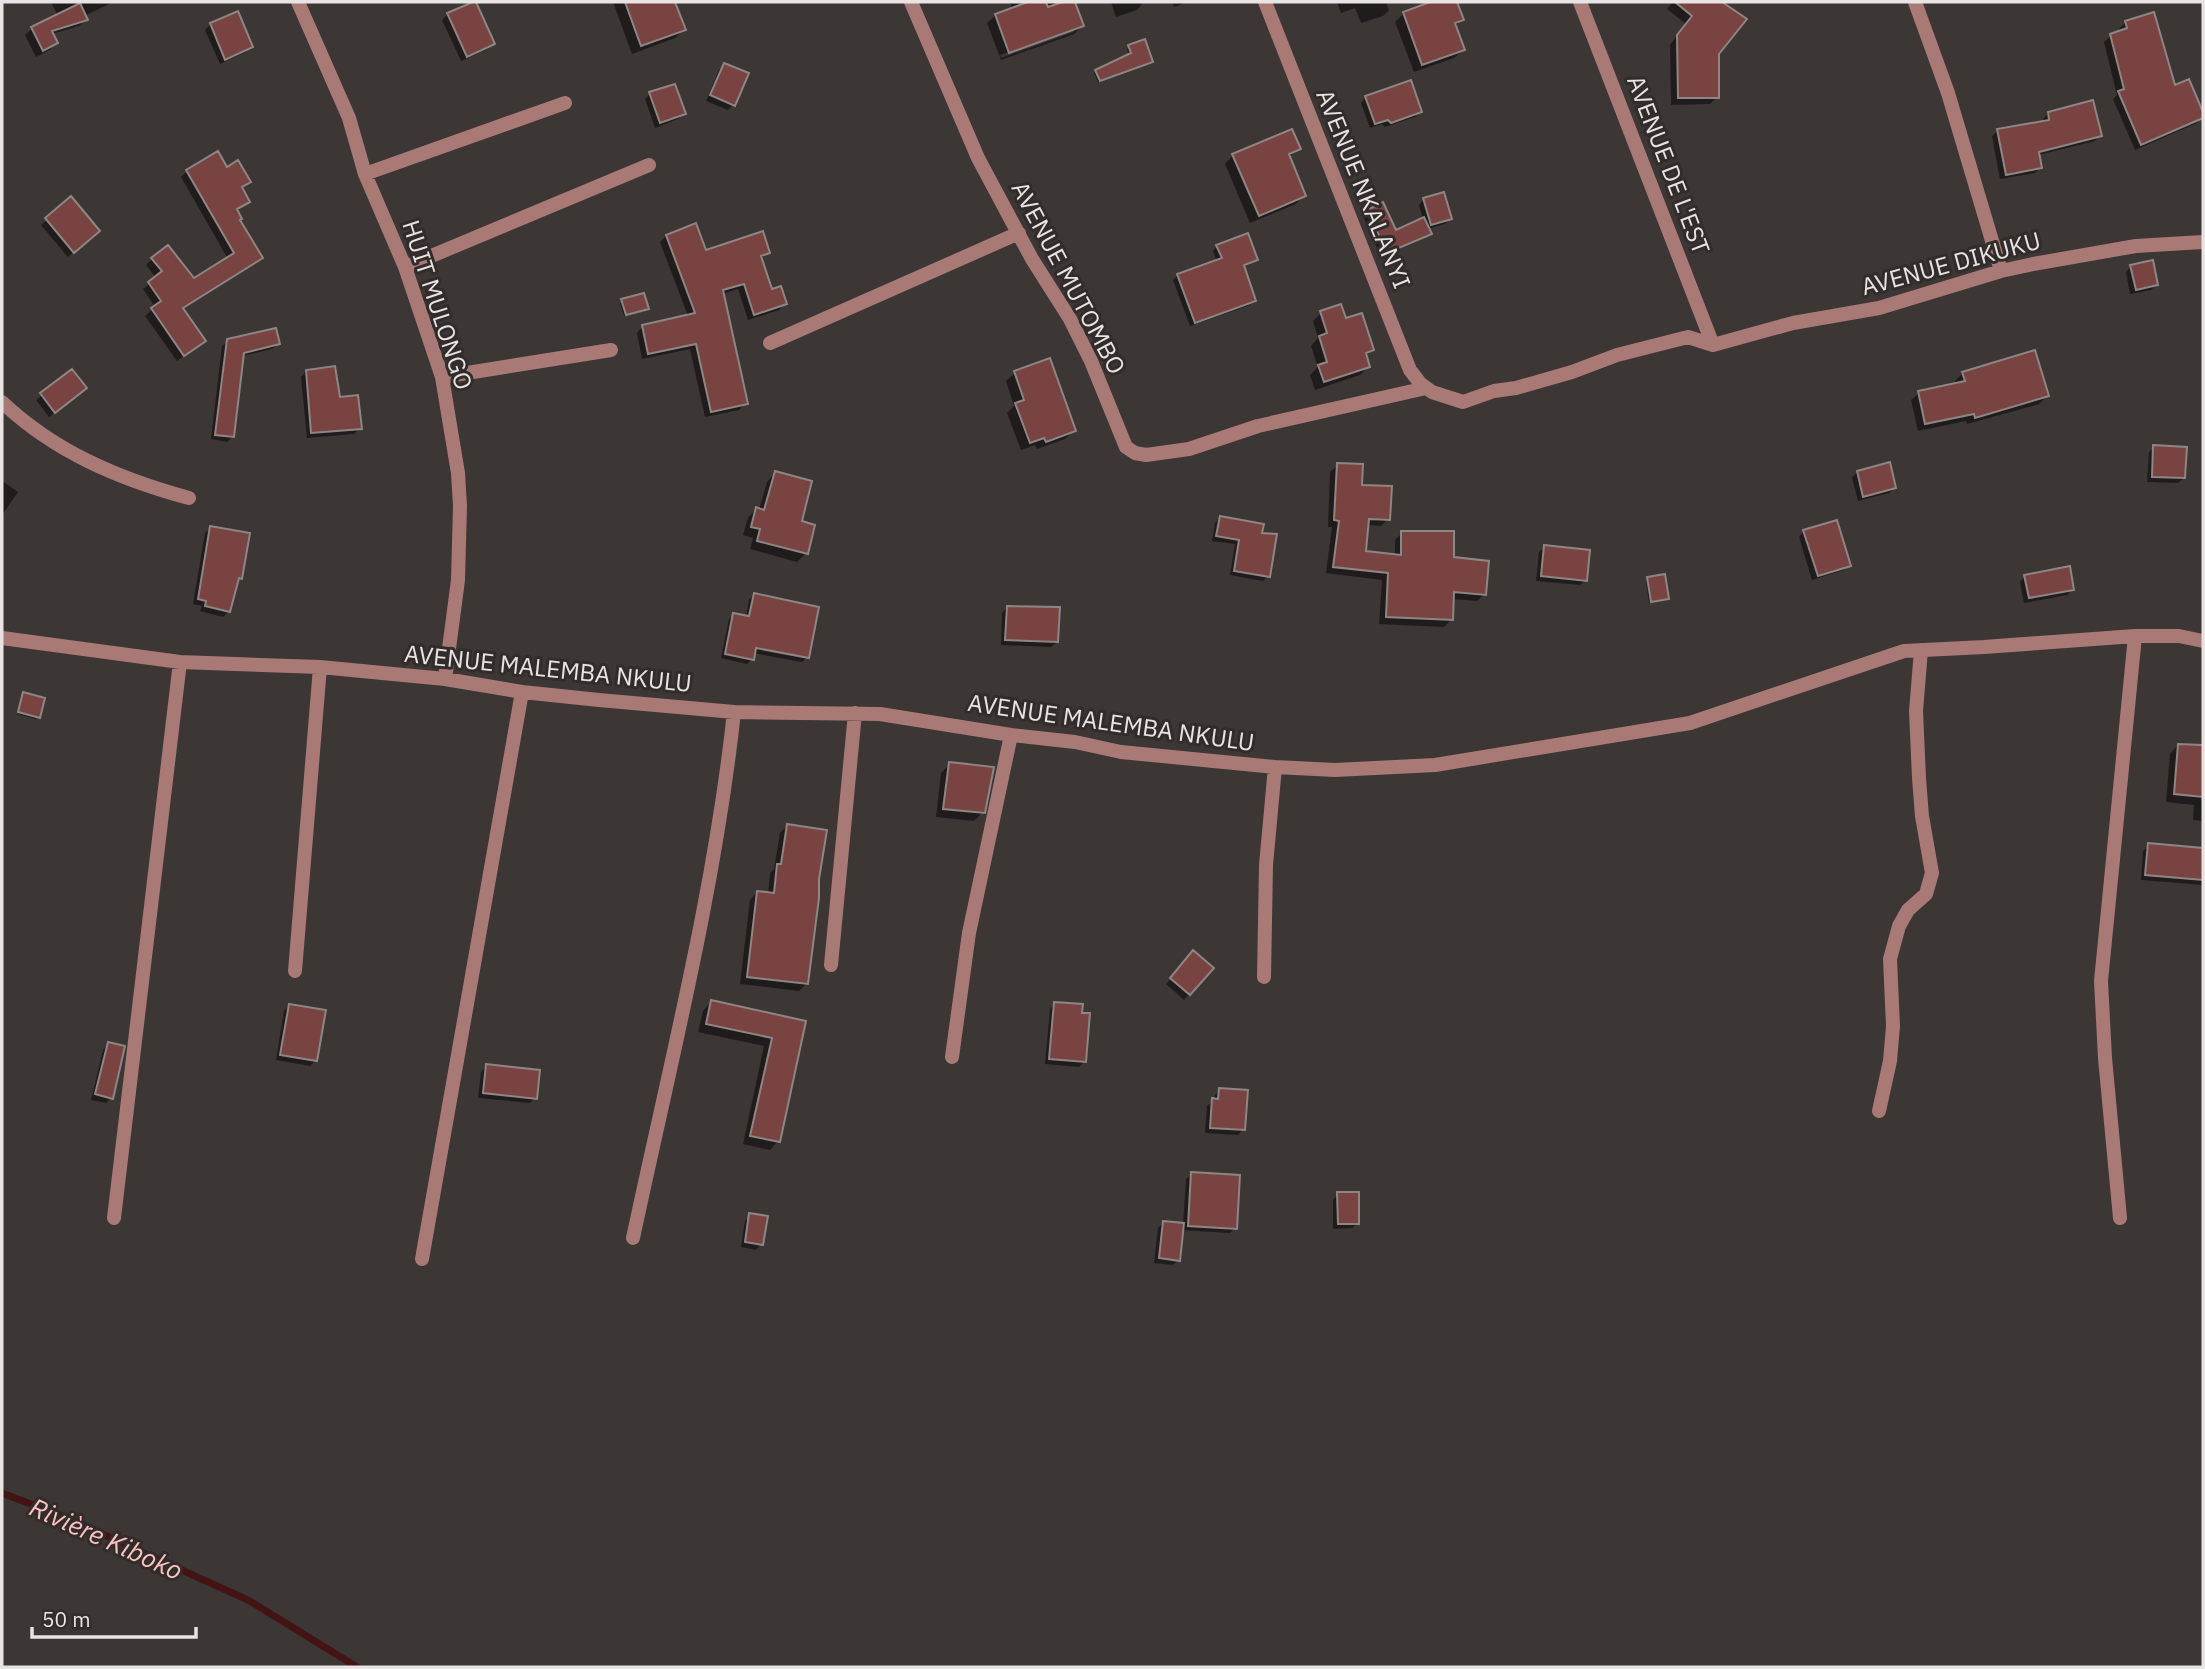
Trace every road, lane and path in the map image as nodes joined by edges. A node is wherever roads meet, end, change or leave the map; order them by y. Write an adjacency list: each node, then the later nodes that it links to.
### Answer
1 (298, 2): 8 (street, HUIT MULONGO)
2 (911, 2): 9 (street, AVENUE MUTOMBO)
3 (1265, 2): 17 (street, AVENUE NKALANYI)
4 (1580, 2): 14 (street, AVENUE DE L'EST)
5 (1915, 2): 12 (street)
6 (565, 103): 8 (street)
7 (649, 165): 11 (street)
8 (365, 174): 11 (street, HUIT MULONGO)
9 (1019, 233): 13 (street); 17 (street, AVENUE MUTOMBO)
10 (2203, 242): 12 (street, AVENUE DIKUKU)
11 (405, 267): 16 (street, HUIT MULONGO)
12 (2001, 271): 14 (street, AVENUE DIKUKU)
13 (770, 343)
14 (1713, 345): 17 (street)
15 (611, 349): 16 (street)
16 (442, 377): 26 (street, HUIT MULONGO)
17 (1426, 388)
18 (2, 402): 19 (street)
19 (189, 498)
20 (2134, 636): 22 (street, AVENUE MALEMBA NKULU); 23 (street, AVENUE MALEMBA NKULU); 38 (street)
21 (2, 638): 24 (street, AVENUE MALEMBA NKULU)
22 (2203, 641)
23 (1921, 650): 31 (street, AVENUE MALEMBA NKULU); 36 (street)
24 (180, 662): 25 (street, AVENUE MALEMBA NKULU); 37 (street)
25 (320, 667): 26 (street, AVENUE MALEMBA NKULU); 33 (street)
26 (445, 679): 27 (street, AVENUE MALEMBA NKULU)
27 (522, 692): 28 (street, AVENUE MALEMBA NKULU); 40 (street)
28 (734, 712): 29 (street, AVENUE MALEMBA NKULU); 39 (street)
29 (855, 713): 30 (street, AVENUE MALEMBA NKULU); 32 (street)
30 (1011, 735): 31 (street, AVENUE MALEMBA NKULU); 35 (street)
31 (1275, 767): 34 (street)
32 (831, 965)
33 (295, 971)
34 (1264, 977)
35 (952, 1057)
36 (1879, 1111)
37 (114, 1218)
38 (2120, 1218)
39 (633, 1238)
40 (422, 1259)

